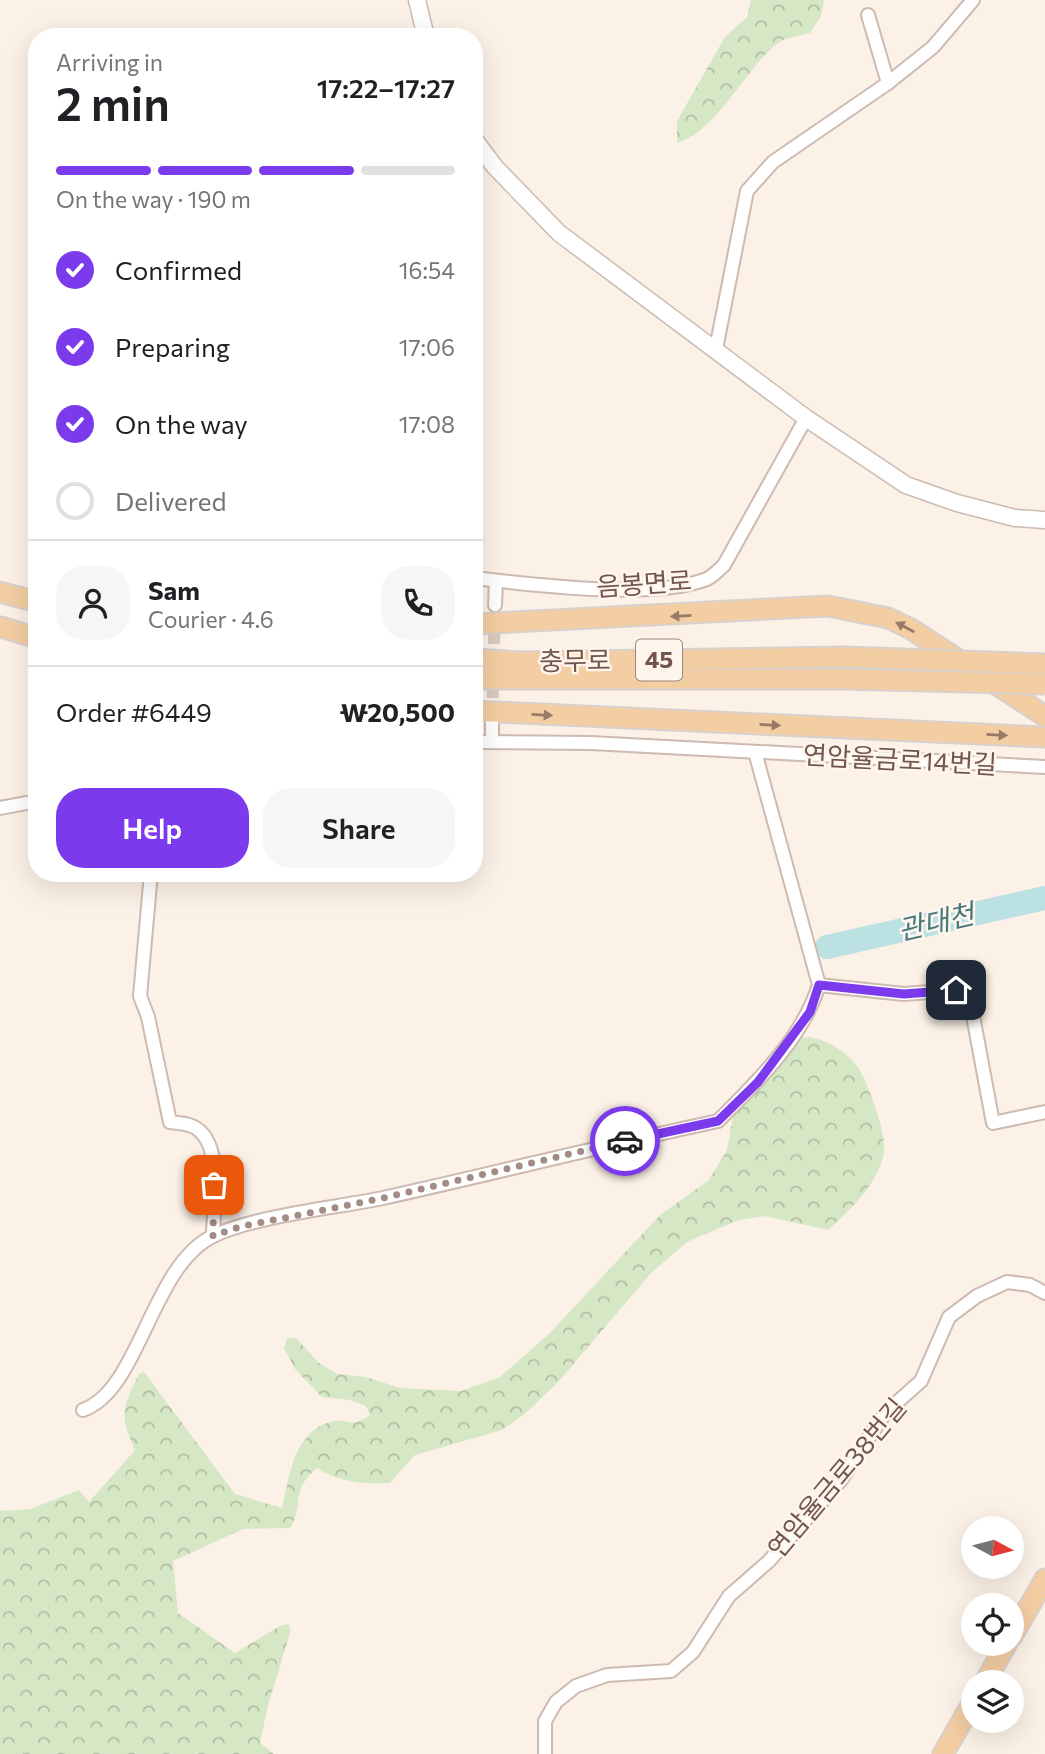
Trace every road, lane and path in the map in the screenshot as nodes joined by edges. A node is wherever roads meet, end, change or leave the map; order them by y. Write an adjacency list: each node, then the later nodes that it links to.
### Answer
1 (417, 0): 4 (street)
2 (973, 0): 5 (street)
3 (868, 15): 5 (street)
4 (424, 28)
5 (888, 83): 7 (street)
6 (483, 151): 7 (street)
7 (716, 349): 8 (street)
8 (806, 418): 9 (street); 11 (street, 음봉면로)
9 (1045, 520)
10 (483, 580): 11 (street, 음봉면로)
11 (495, 581): 16 (street)
12 (0, 584): 13 (main road)
13 (28, 590)
14 (0, 592): 15 (main road)
15 (28, 600)
16 (495, 605)
17 (483, 624): 25 (main road, one-way to 17)
18 (0, 627): 19 (main road)
19 (28, 633)
20 (483, 660): 21 (main road, 충무로 / 45, bridge)
21 (1045, 664)
22 (483, 679): 23 (main road, 충무로 / 45, bridge)
23 (1045, 684)
24 (483, 716): 26 (main road, one-way to 26); 28 (street)
25 (1045, 716)
26 (1045, 737)
27 (483, 742): 28 (street, 연암율금로14번길)
28 (492, 742): 29 (street, 연암율금로14번길)
29 (755, 752): 30 (street, 연암율금로14번길); 34 (street)
30 (1045, 767)
31 (28, 803): 32 (street)
32 (0, 808)
33 (150, 882): 36 (street)
34 (819, 985): 35 (street); 36 (street)
35 (1045, 1112)
36 (213, 1236): 38 (street)
37 (1045, 1293): 42 (street, 연암율금로38번길)
38 (83, 1410)
39 (1045, 1579): 40 (main road)
40 (1024, 1615)
41 (961, 1723): 43 (main road)
42 (545, 1754)
43 (943, 1754)

